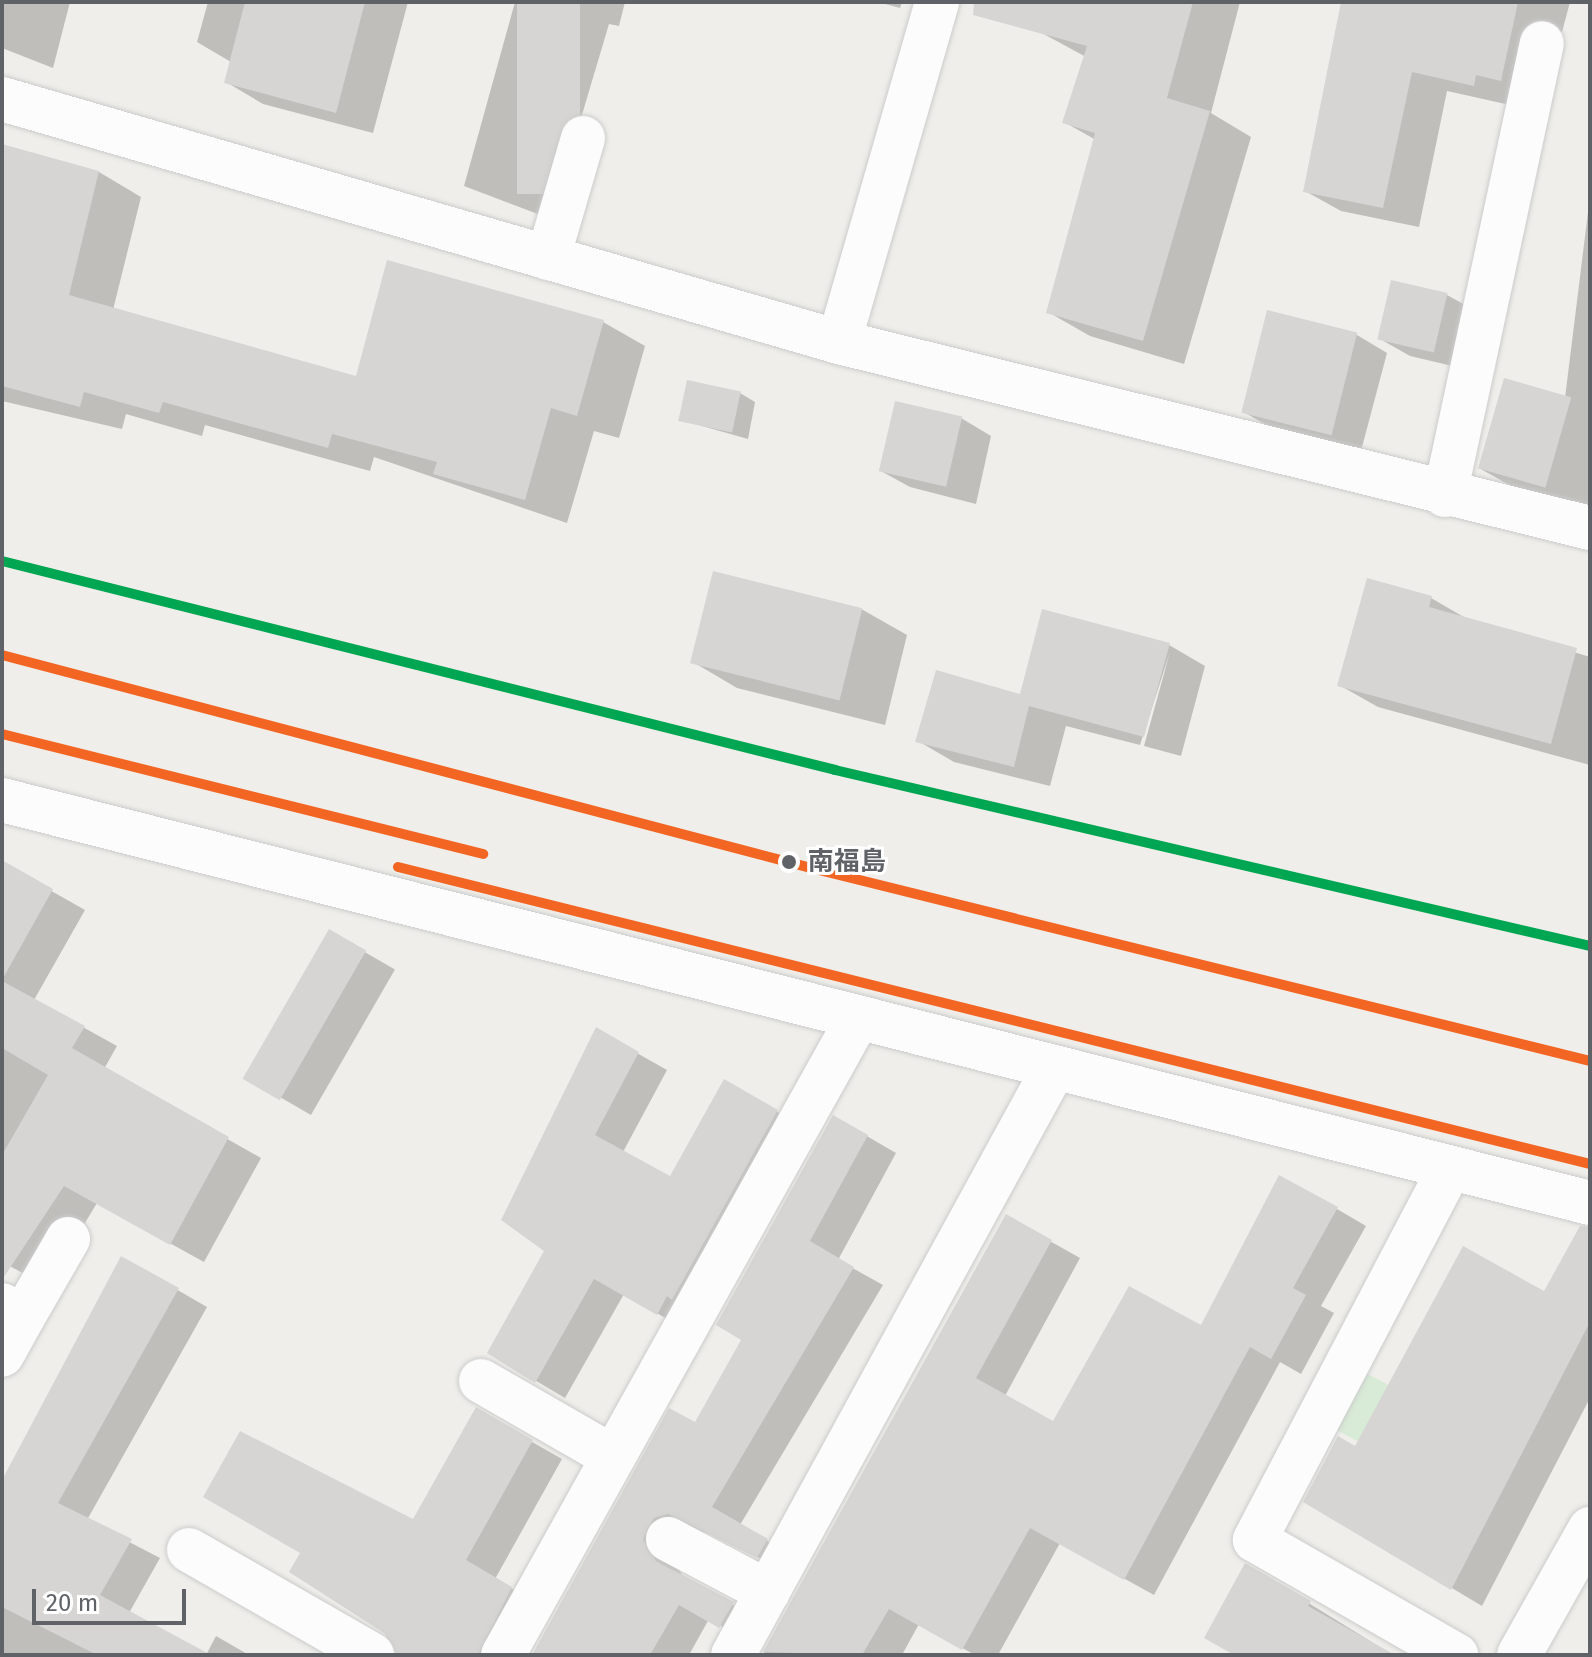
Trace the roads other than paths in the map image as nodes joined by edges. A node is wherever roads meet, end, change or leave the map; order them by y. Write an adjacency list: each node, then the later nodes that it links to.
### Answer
1 (937, 2): 6 (street)
2 (1542, 43): 7 (street)
3 (2, 99): 5 (street)
4 (583, 138): 5 (street)
5 (548, 258): 6 (street)
6 (839, 342): 7 (street)
7 (1445, 495): 8 (street)
8 (1590, 528)
9 (2, 800): 10 (street)
10 (858, 1018): 11 (street); 18 (street)
11 (1053, 1070): 12 (street); 22 (street)
12 (1450, 1168): 13 (street); 26 (street)
13 (1590, 1203)
14 (68, 1239): 15 (street)
15 (13, 1311): 16 (street)
16 (2, 1355)
17 (481, 1381): 18 (street)
18 (613, 1457): 24 (street)
19 (1590, 1529): 27 (street)
20 (668, 1539): 22 (street)
21 (189, 1550): 23 (street)
22 (768, 1592): 25 (street)
23 (372, 1655)
24 (503, 1655)
25 (733, 1655)
26 (1456, 1655)
27 (1519, 1655)

